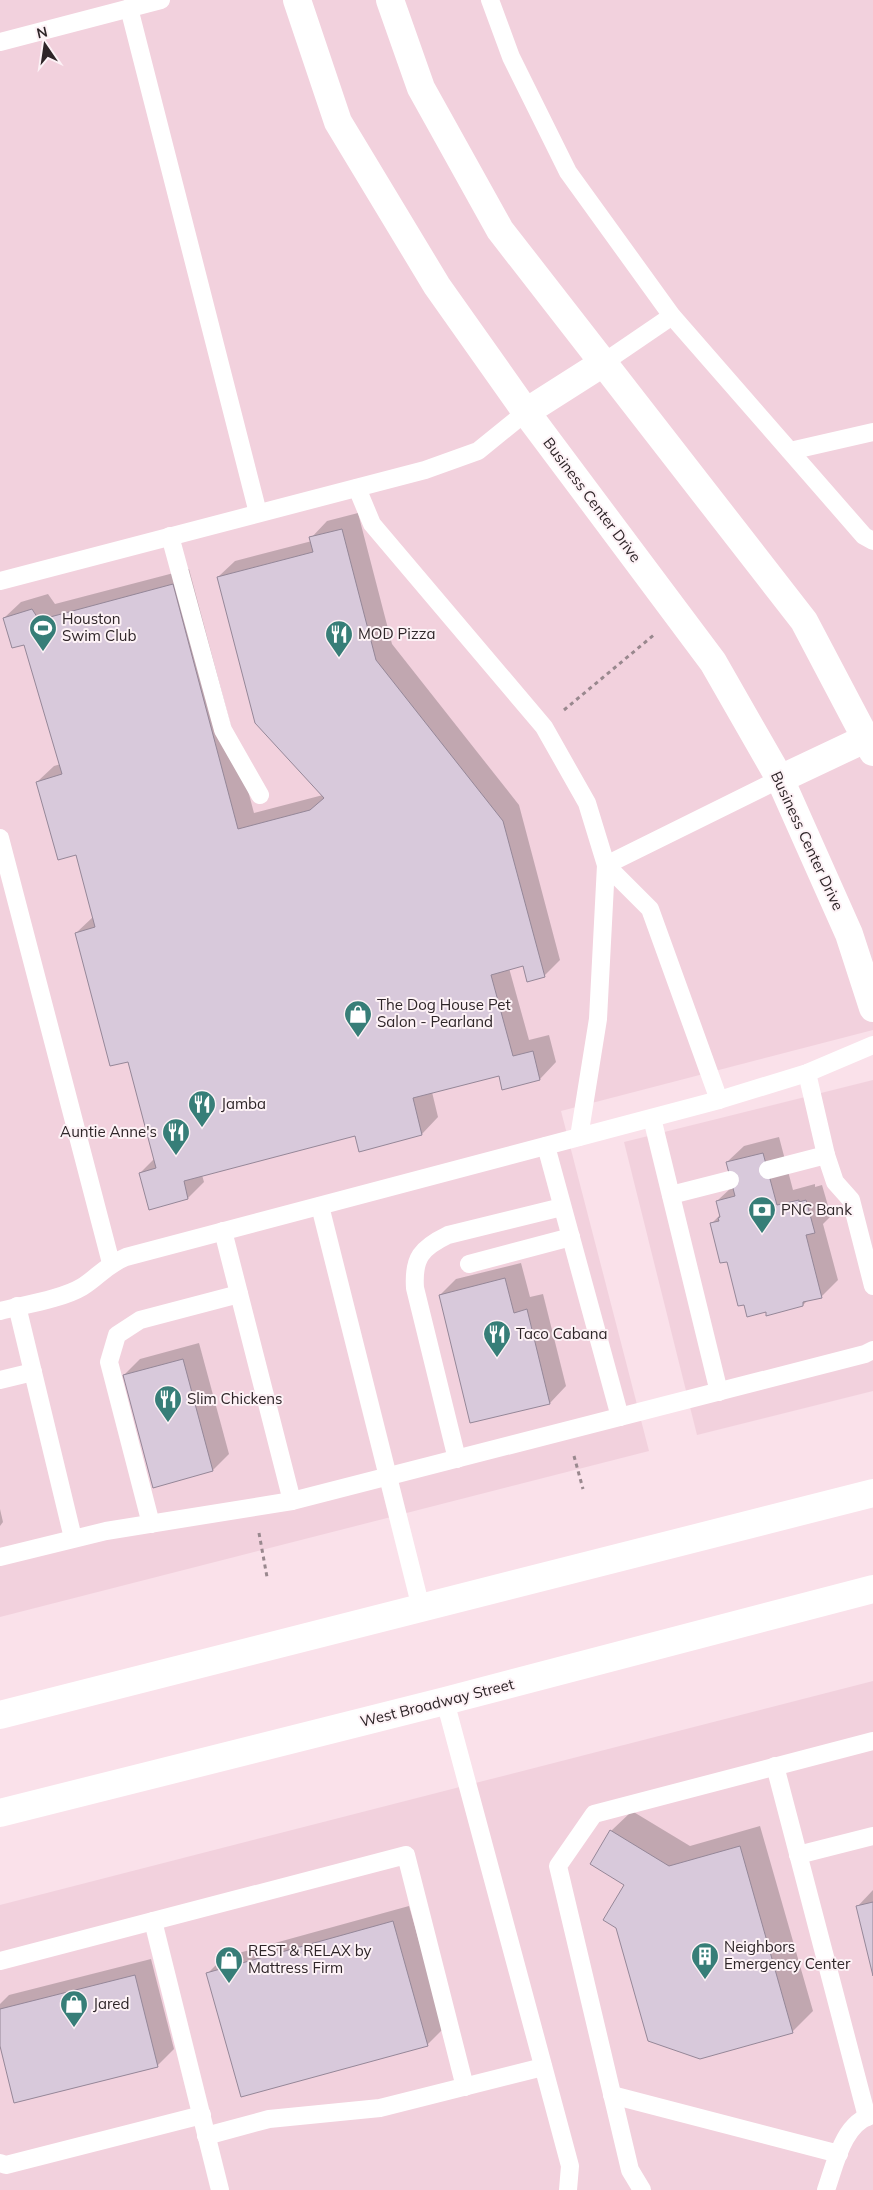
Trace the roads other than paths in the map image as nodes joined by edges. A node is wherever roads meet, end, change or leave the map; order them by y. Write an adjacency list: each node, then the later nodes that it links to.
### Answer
1 (161, 0): 5 (lane)
2 (297, 0): 9 (street, Business Center Drive)
3 (390, 0): 8 (street)
4 (490, 0): 7 (lane)
5 (129, 8): 6 (lane); 13 (lane)
6 (0, 42)
7 (672, 316): 8 (lane); 11 (lane)
8 (603, 363): 9 (street); 17 (street)
9 (526, 412): 12 (lane); 18 (street, Business Center Drive)
10 (873, 432): 11 (lane)
11 (790, 451): 15 (lane)
12 (357, 488): 13 (lane); 21 (lane)
13 (258, 513): 14 (lane)
14 (170, 536): 16 (lane); 19 (lane)
15 (873, 541)
16 (0, 581)
17 (871, 742): 18 (street)
18 (780, 779): 21 (lane); 22 (street, Business Center Drive)
19 (260, 795)
20 (0, 838): 37 (lane)
21 (606, 865): 25 (lane); 27 (lane)
22 (873, 1008)
23 (873, 1045): 24 (lane)
24 (807, 1073): 25 (lane); 29 (lane)
25 (719, 1100): 26 (lane)
26 (652, 1118): 27 (lane); 32 (lane)
27 (579, 1137): 28 (lane)
28 (546, 1146): 33 (lane); 34 (lane)
29 (826, 1155): 30 (lane); 39 (lane)
30 (768, 1170)
31 (730, 1180): 32 (lane)
32 (671, 1194): 45 (lane)
33 (320, 1206): 35 (lane); 48 (lane)
34 (562, 1207): 36 (lane); 47 (lane)
35 (222, 1231): 37 (lane); 40 (lane)
36 (571, 1237): 38 (lane); 46 (lane)
37 (111, 1263): 41 (lane)
38 (469, 1264)
39 (873, 1286)
40 (239, 1294): 50 (lane); 51 (lane)
41 (8, 1308): 43 (lane)
42 (869, 1352): 45 (lane)
43 (33, 1372): 44 (lane); 52 (lane)
44 (0, 1380)
45 (719, 1392): 46 (lane)
46 (620, 1417): 47 (lane)
47 (458, 1459): 48 (lane)
48 (388, 1477): 50 (lane); 55 (lane)
49 (873, 1493): 55 (street)
50 (292, 1501): 51 (lane)
51 (151, 1524): 52 (lane)
52 (73, 1538): 53 (lane)
53 (0, 1557)
54 (873, 1589): 56 (street, West Broadway Street)
55 (421, 1608): 57 (street)
56 (445, 1701): 60 (street, West Broadway Street); 65 (lane)
57 (0, 1715)
58 (873, 1741): 59 (lane)
59 (775, 1766): 62 (lane); 67 (lane)
60 (0, 1813)
61 (873, 1836): 62 (lane)
62 (798, 1855): 69 (lane)
63 (153, 1921): 64 (lane); 66 (lane); 68 (lane)
64 (0, 1961)
65 (543, 2067): 66 (lane); 74 (lane)
66 (465, 2087): 70 (lane)
67 (612, 2095): 71 (lane); 75 (lane)
68 (202, 2115): 70 (lane); 72 (lane)
69 (870, 2116): 71 (lane)
70 (206, 2136): 73 (lane)
71 (839, 2154): 76 (lane)
72 (0, 2163)
73 (220, 2190)
74 (568, 2190)
75 (642, 2190)
76 (826, 2190)

